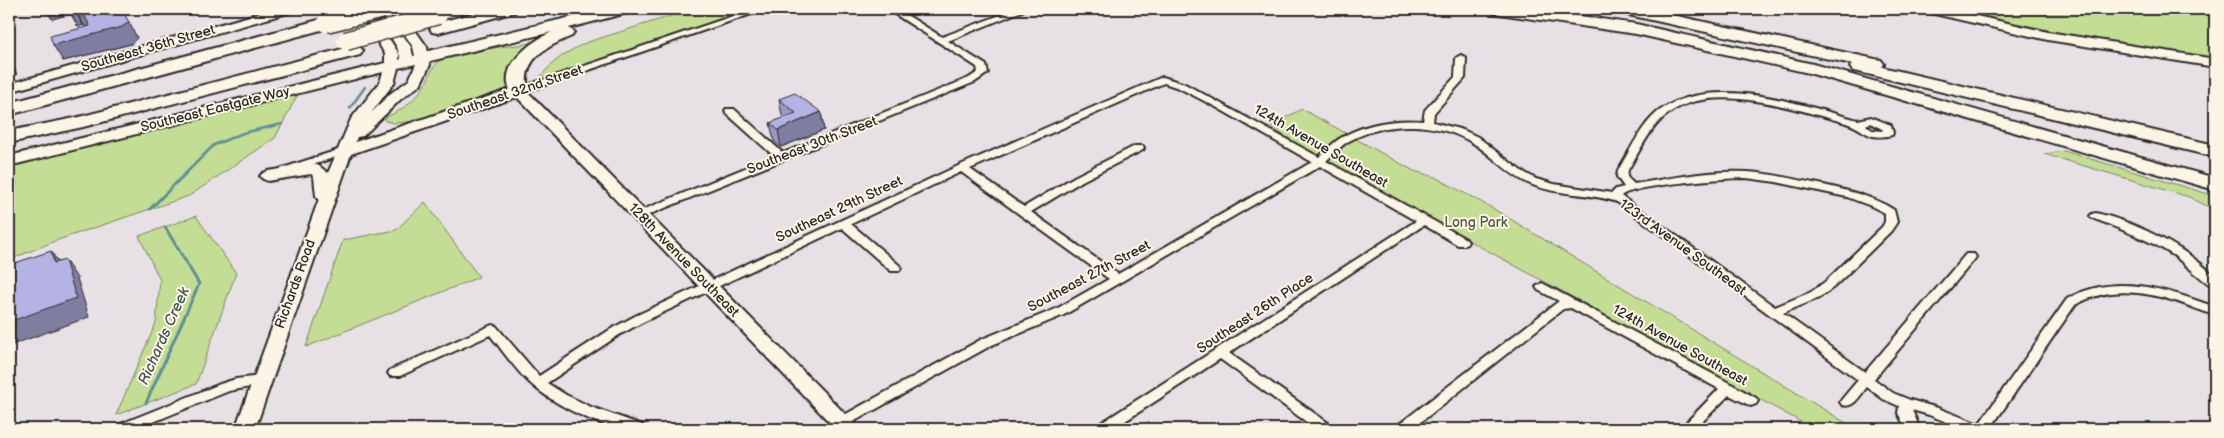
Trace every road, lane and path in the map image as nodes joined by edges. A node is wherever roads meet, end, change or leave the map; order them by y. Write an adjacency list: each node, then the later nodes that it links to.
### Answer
1 (287, 9): 27 (main road, Southeast 36th Street)
2 (364, 9): 24 (main road)
3 (375, 9): 19 (highway, bridge)
4 (379, 9): 22 (main road)
5 (383, 9): 19 (highway, bridge)
6 (394, 9): 22 (main road)
7 (461, 9): 18 (highway)
8 (509, 9): 18 (highway)
9 (624, 9): 22 (highway)
10 (637, 9): 28 (highway)
11 (762, 9): 28 (street, Southeast 32nd Street)
12 (891, 9): 20 (street)
13 (1023, 9): 20 (street)
14 (1499, 9): 46 (highway)
15 (1580, 9): 37 (highway)
16 (1624, 9): 37 (highway)
17 (1930, 9): 23 (main road)
18 (438, 22): 36 (highway)
19 (326, 23): 30 (highway)
20 (941, 40): 41 (street, Southeast 30th Street)
21 (1460, 58): 33 (street)
22 (415, 60): 24 (main road, Southeast Eastgate Way); 32 (main road, Richards Road)
23 (2215, 63)
24 (392, 66): 26 (main road, Southeast Eastgate Way); 29 (main road, Richards Road)
25 (1163, 80): 43 (street, 124th Avenue Southeast); 44 (street, Southeast 29th Street)
26 (323, 82): 29 (main road); 42 (main road, Southeast Eastgate Way)
27 (9, 88)
28 (519, 91): 35 (main road, Southeast 32nd Street); 51 (main road, 128th Avenue Southeast)
29 (378, 93): 38 (main road, Richards Road)
30 (9, 109)
31 (730, 111): 41 (street)
32 (373, 118): 35 (main road); 38 (main road, Richards Road)
33 (1428, 124): 43 (street, 123rd Avenue Southeast); 48 (street, 123rd Avenue Southeast)
34 (1860, 124): 47 (street)
35 (412, 127): 38 (main road, Southeast 32nd Street)
36 (9, 137)
37 (2175, 141): 40 (highway)
38 (347, 146): 45 (street, Southeast 32nd Street); 49 (main road, Richards Road)
39 (1139, 148): 50 (street)
40 (2215, 151)
41 (780, 156): 51 (street, Southeast 30th Street)
42 (9, 161)
43 (1319, 162): 53 (street, 124th Avenue Southeast); 58 (street, Southeast 27th Street)
44 (962, 168): 50 (street); 54 (street, Southeast 29th Street)
45 (268, 176): 49 (main road)
46 (2215, 184)
47 (1631, 188): 48 (street); 64 (street)
48 (1614, 197): 64 (street, 123rd Avenue Southeast)
49 (324, 203): 68 (main road, Richards Road)
50 (1023, 212): 58 (street)
51 (640, 214): 60 (main road, 128th Avenue Southeast)
52 (2096, 216): 59 (street)
53 (1423, 221): 55 (street, 124th Avenue Southeast); 65 (street, Southeast 26th Place)
54 (844, 224): 57 (street); 60 (street, Southeast 29th Street)
55 (1462, 242)
56 (1970, 257): 67 (street)
57 (895, 268)
58 (1118, 280): 74 (street, Southeast 27th Street)
59 (2214, 281)
60 (709, 286): 69 (street, Southeast 29th Street); 74 (main road, 128th Avenue Southeast)
61 (1542, 287): 62 (street, 124th Avenue Southeast)
62 (1575, 304): 70 (street, 124th Avenue Southeast); 80 (street)
63 (2215, 311): 84 (street)
64 (1773, 312): 67 (street, 123rd Avenue Southeast)
65 (1220, 353): 78 (street, Southeast 26th Place); 79 (street)
66 (395, 374): 69 (street)
67 (1865, 380): 72 (street); 73 (street, 123rd Avenue Southeast)
68 (261, 381): 75 (street); 76 (main road, Richards Road)
69 (538, 383): 77 (street)
70 (1728, 388): 71 (street, 124th Avenue Southeast); 81 (street)
71 (1751, 401)
72 (1847, 402)
73 (1906, 404): 82 (street); 83 (street, 123rd Avenue Southeast)
74 (845, 426)
75 (123, 429)
76 (245, 429)
77 (637, 429)
78 (1103, 429)
79 (1326, 429)
80 (1403, 429)
81 (1687, 429)
82 (1913, 429)
83 (1977, 429)
84 (1983, 429)

